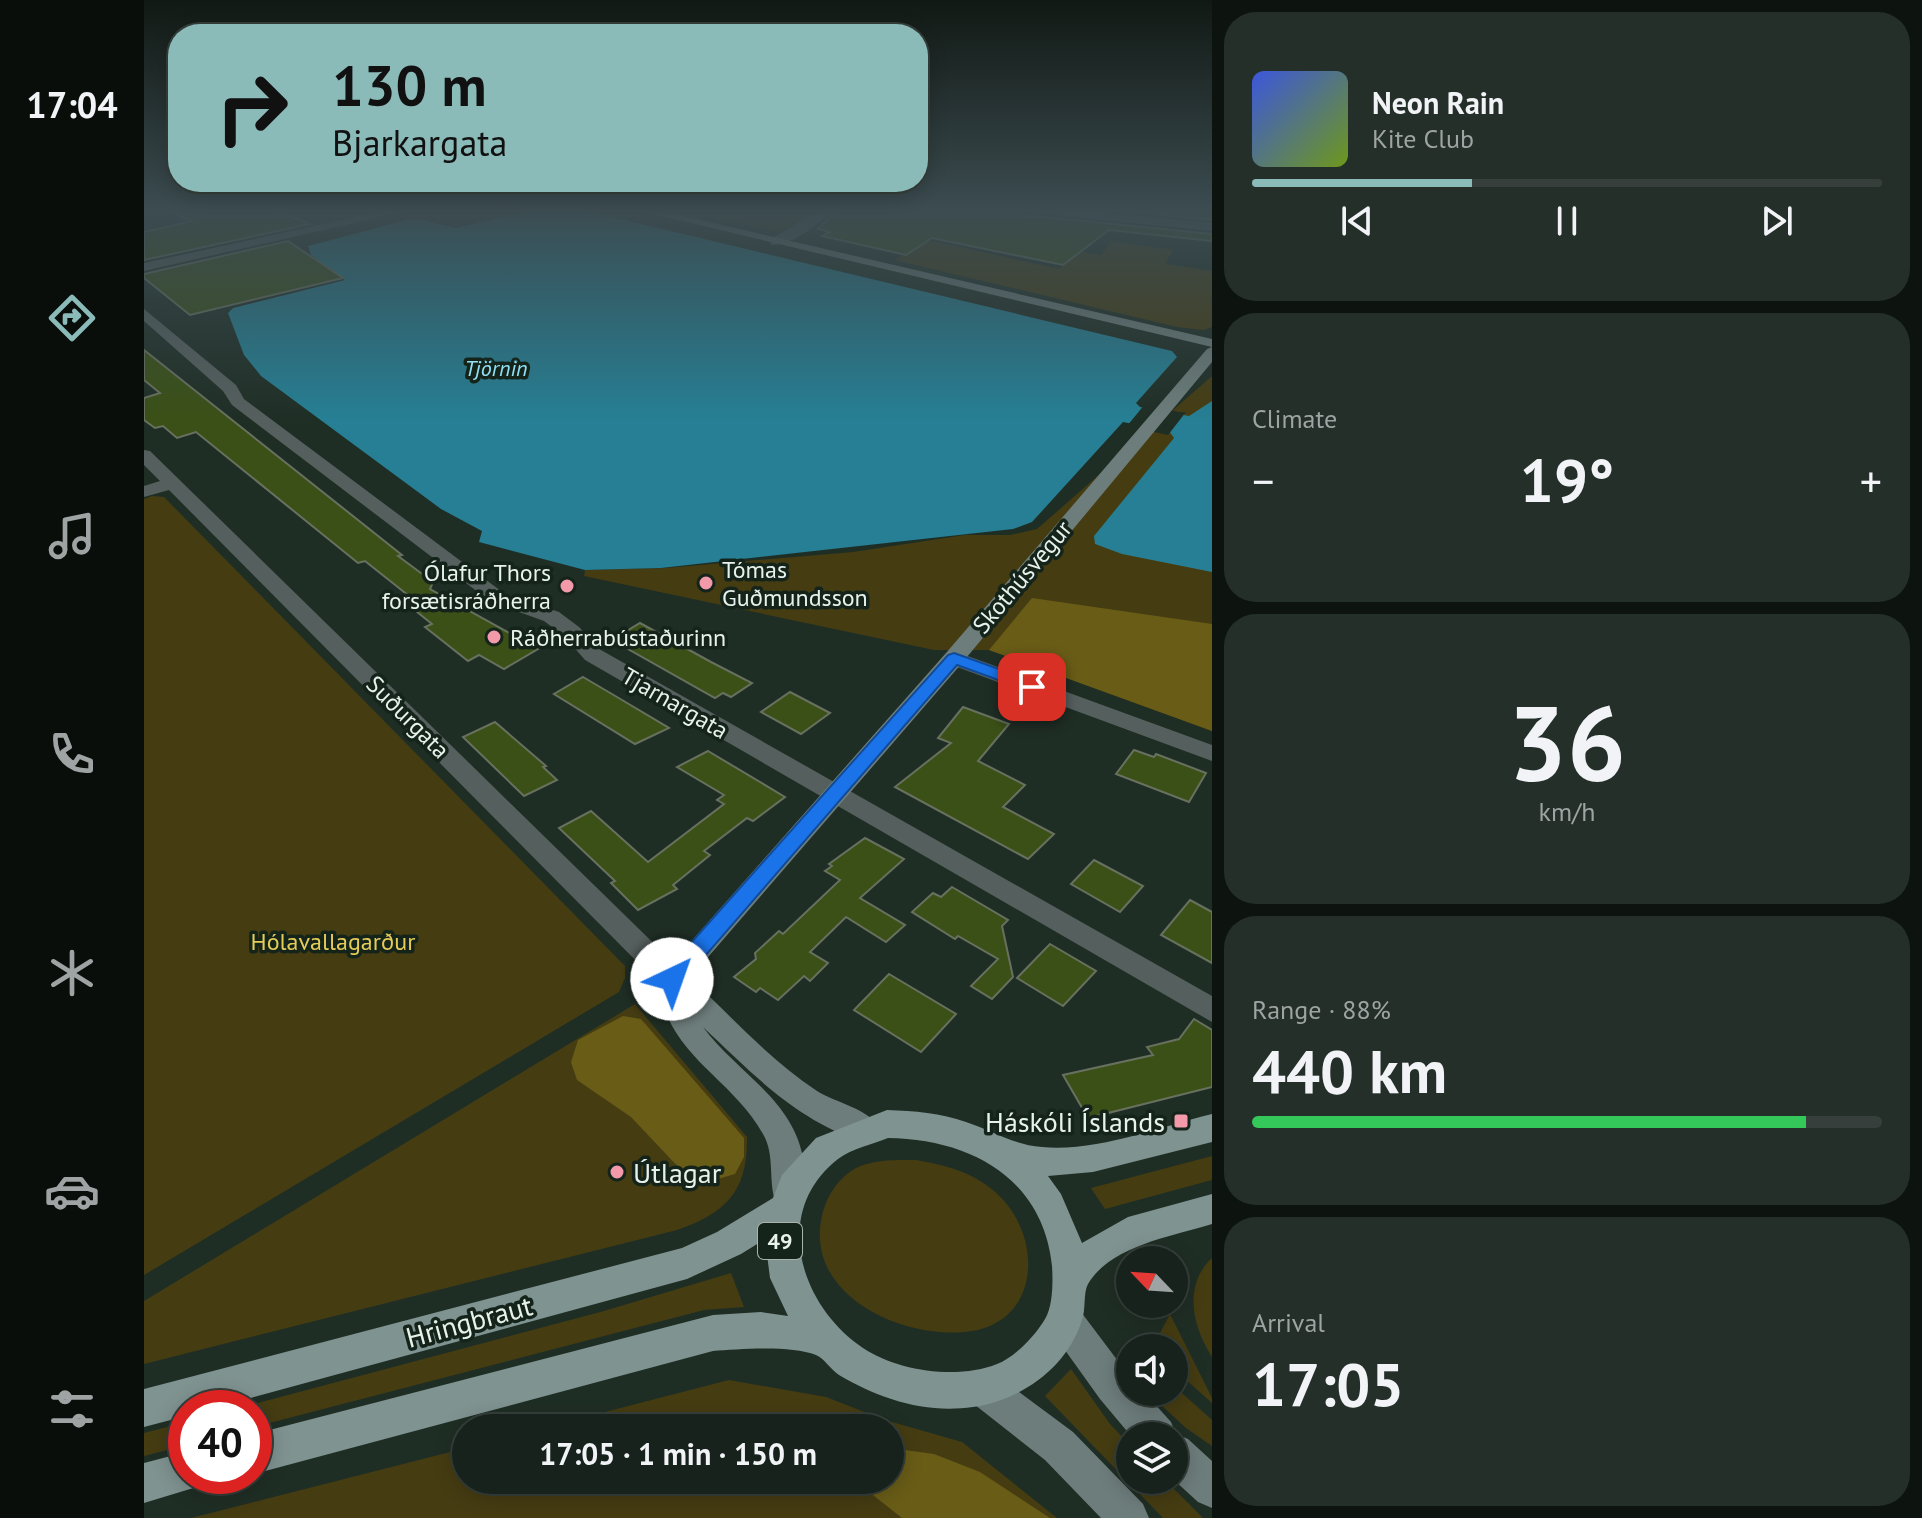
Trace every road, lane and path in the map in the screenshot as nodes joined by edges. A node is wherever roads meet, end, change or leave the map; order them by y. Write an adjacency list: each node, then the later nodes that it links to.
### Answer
1 (935, 279): 3 (street)
2 (144, 313): 10 (street, Tjarnargata)
3 (1212, 343)
4 (1212, 352): 8 (street, Skothúsvegur)
5 (144, 455): 6 (street, Suðurgata)
6 (171, 484): 7 (street); 11 (street, Suðurgata)
7 (144, 492)
8 (954, 658): 9 (street); 10 (street, Skothúsvegur)
9 (1212, 753)
10 (834, 795): 11 (street, Skothúsvegur); 12 (street, Tjarnargata)
11 (672, 979): 14 (street, Suðurgata); 16 (street)
12 (1212, 1010)
13 (1212, 1128): 15 (main road, 49)
14 (864, 1129): 15 (main road, 49); 16 (main road, 49)
15 (1004, 1155): 18 (main road, 49)
16 (786, 1202): 20 (main road, 49); 22 (main road, Hringbraut / 49)
17 (1212, 1209): 18 (main road)
18 (1073, 1275): 19 (main road, 49)
19 (1065, 1320): 21 (main road, 49); 23 (street)
20 (823, 1338): 21 (main road, 49); 24 (main road)
21 (983, 1388): 29 (street)
22 (144, 1408)
23 (1145, 1422)
24 (272, 1449)
25 (1188, 1466): 28 (street)
26 (168, 1477): 27 (main road)
27 (144, 1483)
28 (1212, 1488)
29 (1129, 1518)

